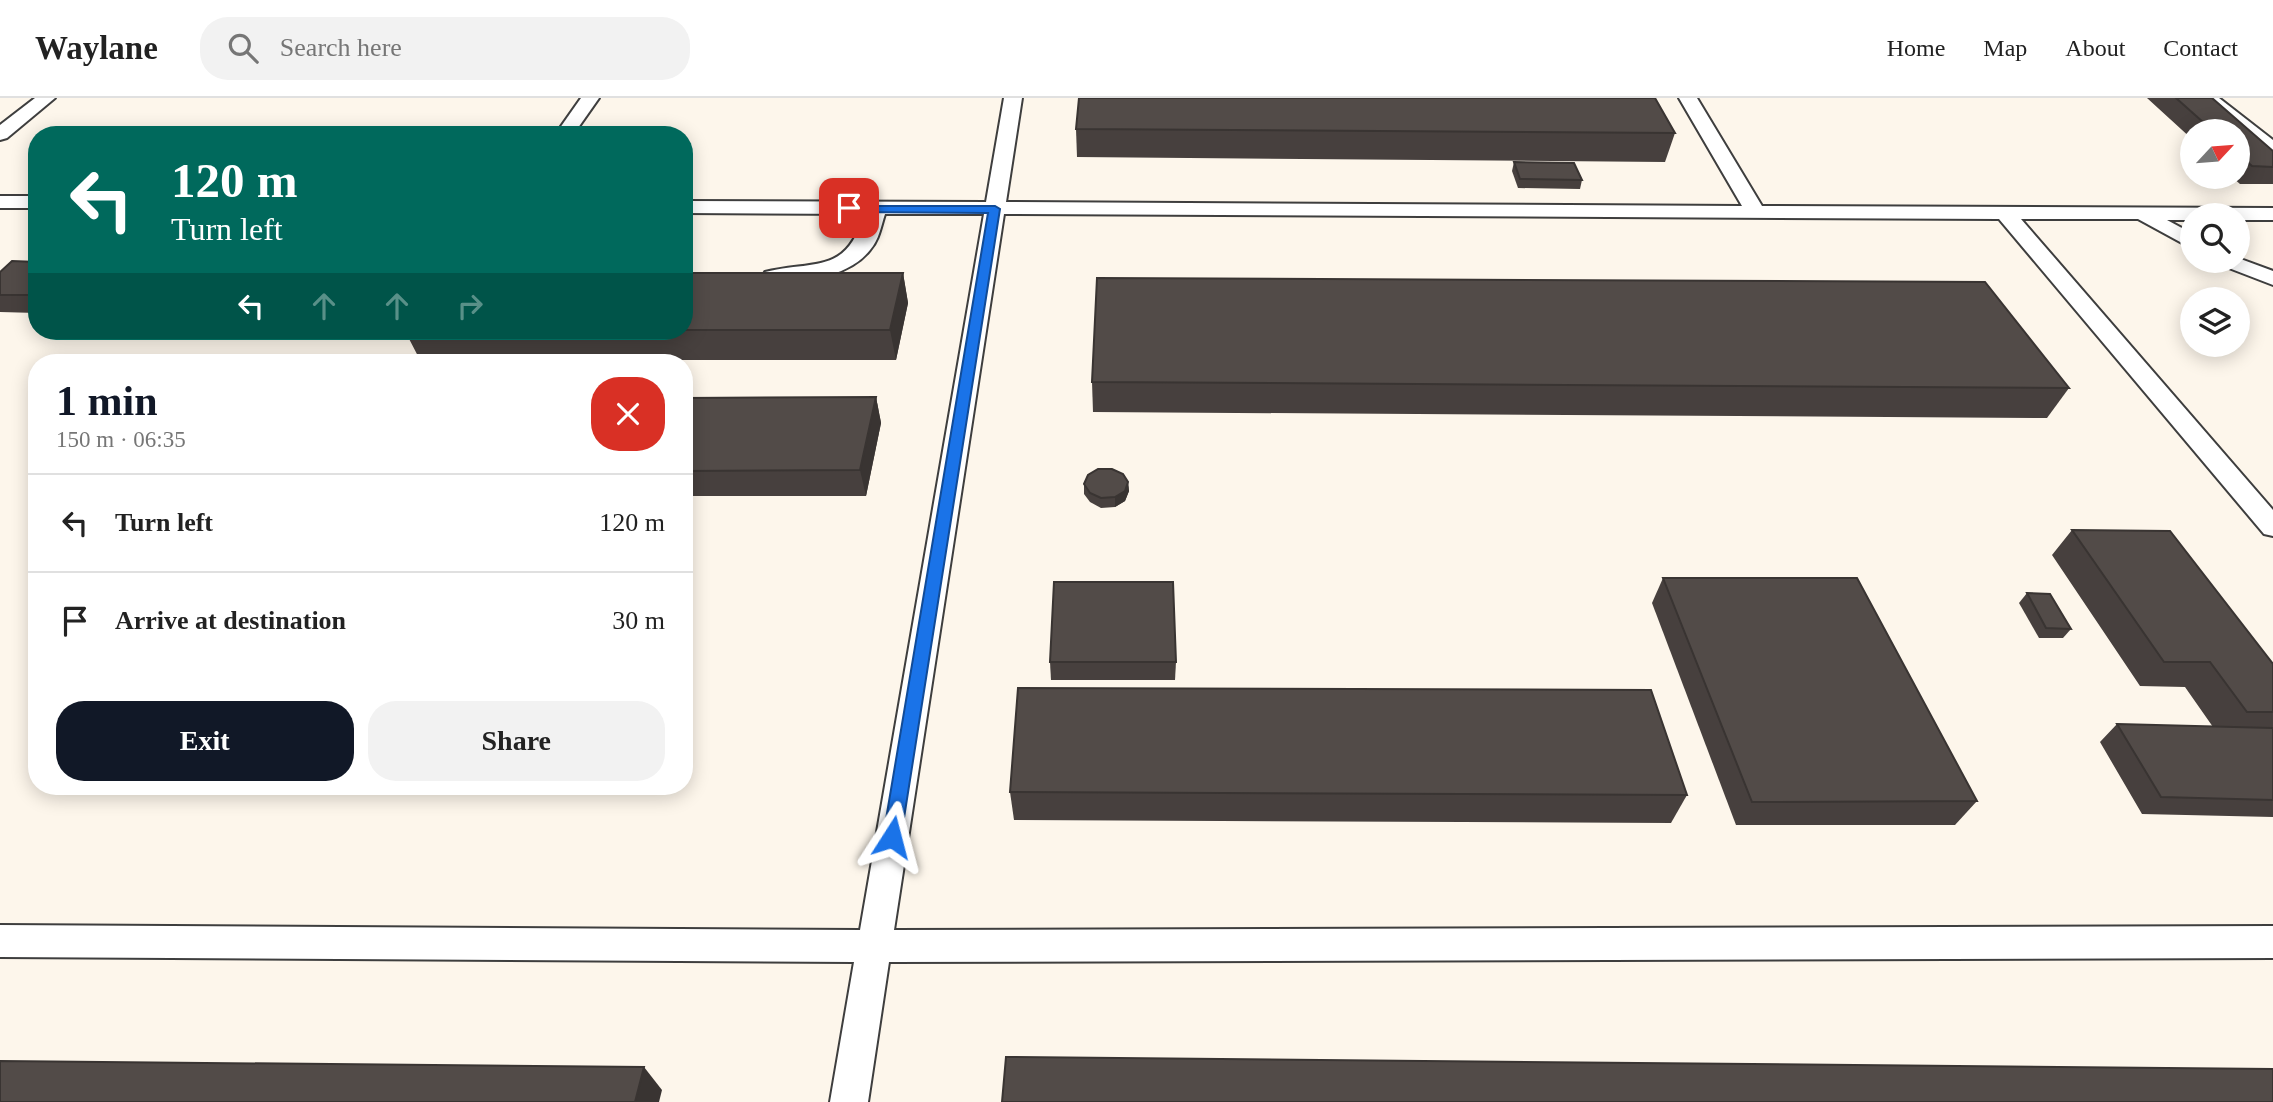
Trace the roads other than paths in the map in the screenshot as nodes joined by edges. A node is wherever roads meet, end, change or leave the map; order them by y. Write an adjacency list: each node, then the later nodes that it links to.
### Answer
1 (46, 98): 7 (lane)
2 (590, 98): 6 (lane)
3 (1013, 98): 13 (lane)
4 (1688, 98): 14 (lane)
5 (2208, 98): 8 (lane)
6 (570, 126)
7 (0, 134)
8 (2273, 149)
9 (0, 202): 10 (lane)
10 (28, 202)
11 (693, 207): 12 (lane)
12 (876, 209): 13 (lane); 20 (lane)
13 (995, 209): 14 (lane); 25 (lane)
14 (1756, 213): 15 (lane)
15 (2006, 214): 16 (lane); 22 (lane)
16 (2143, 214): 17 (lane); 18 (lane)
17 (2273, 214)
18 (2180, 235)
19 (2250, 270): 21 (lane)
20 (750, 277)
21 (2273, 279)
22 (2273, 527)
23 (0, 941): 25 (lane)
24 (2273, 942): 25 (lane)
25 (874, 946): 26 (lane)
26 (849, 1102)

